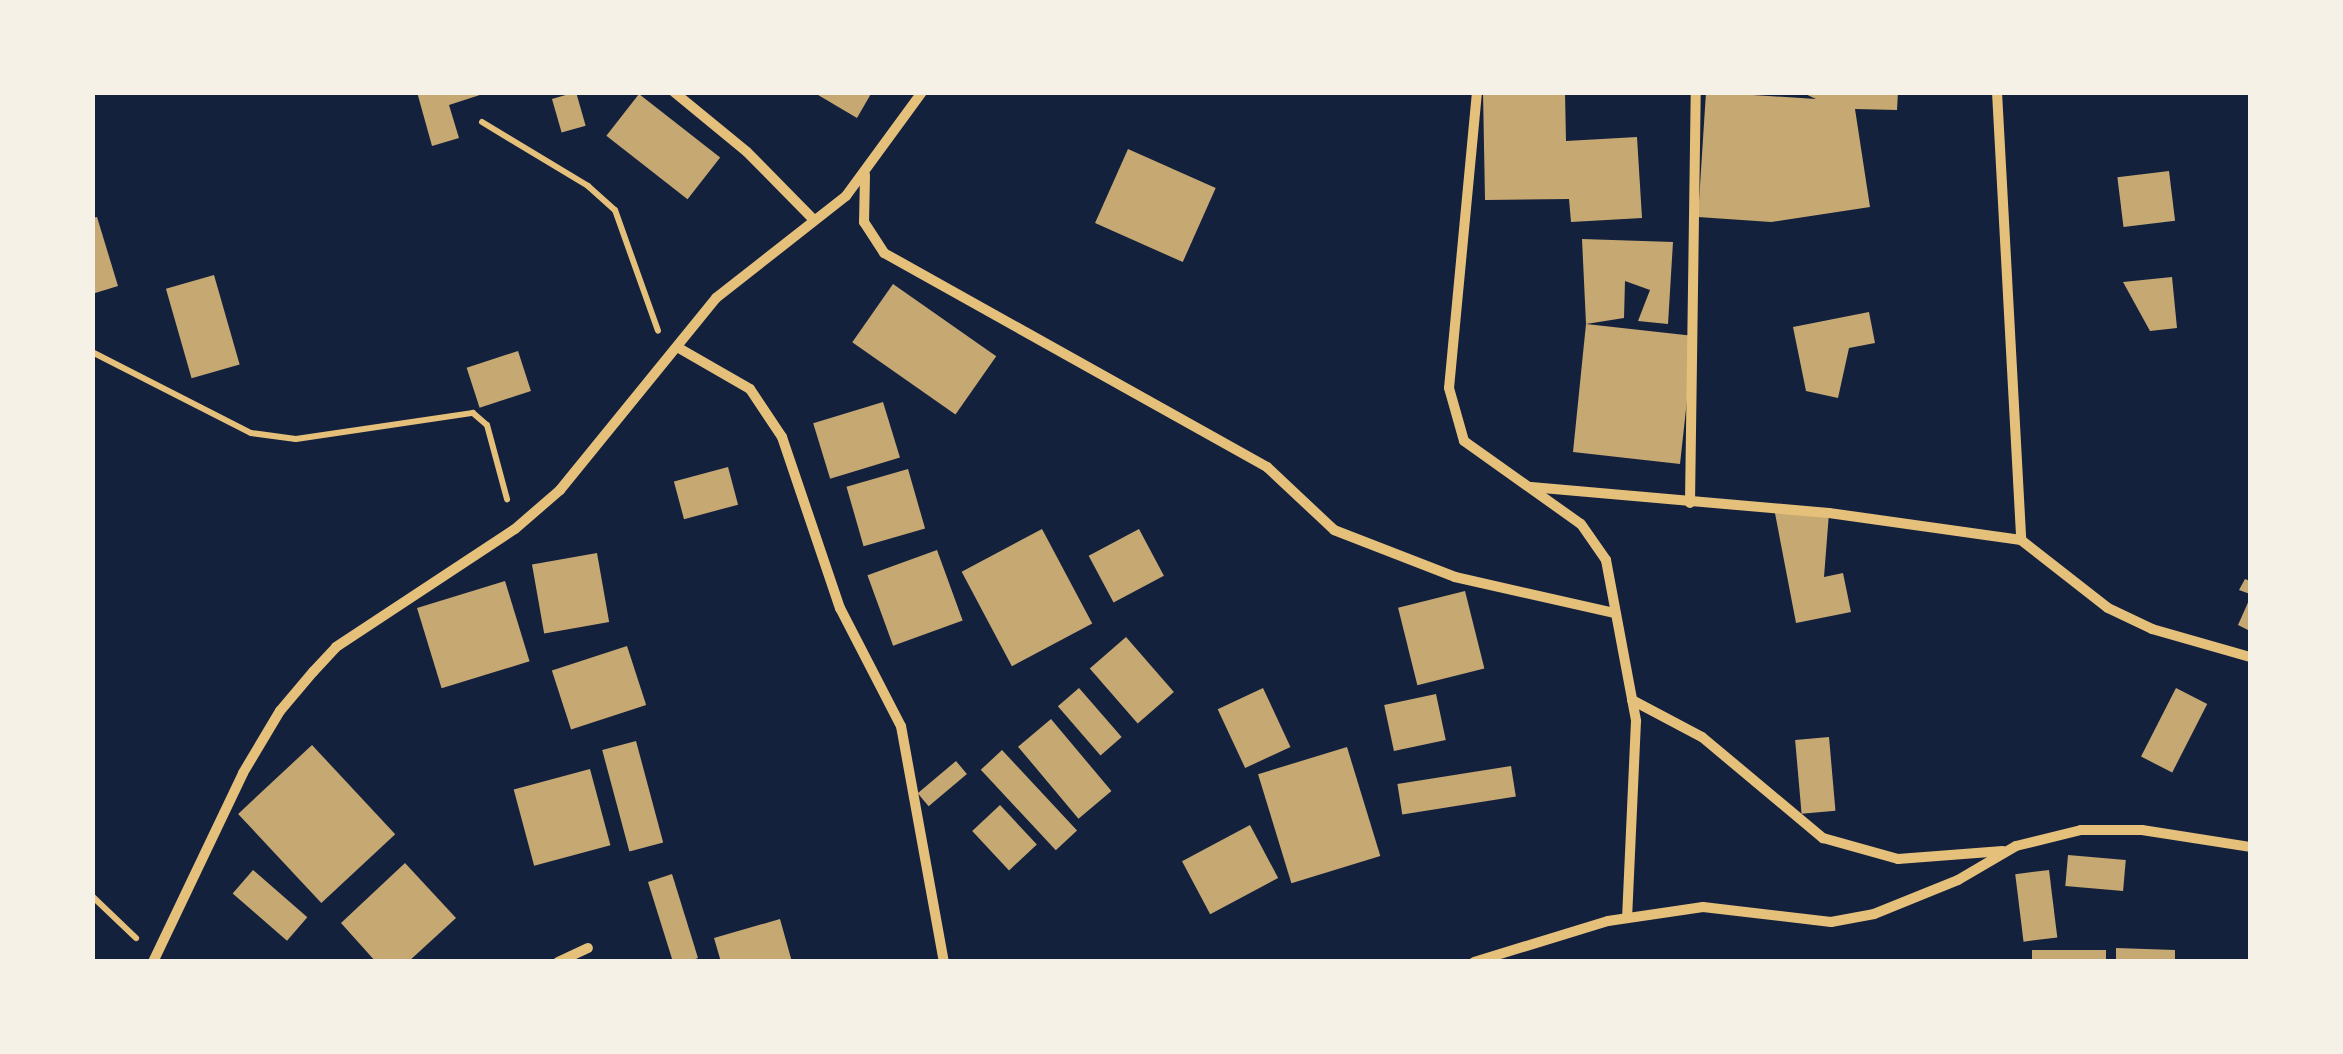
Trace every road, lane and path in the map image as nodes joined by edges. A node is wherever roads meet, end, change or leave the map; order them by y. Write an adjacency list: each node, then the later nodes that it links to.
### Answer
1 (674, 92): 8 (street)
2 (922, 92): 7 (street)
3 (1477, 92): 11 (street)
4 (1696, 92): 12 (street)
5 (1997, 92): 14 (street)
6 (482, 122): 9 (path)
7 (865, 174): 8 (street); 15 (street)
8 (814, 220): 9 (street)
9 (674, 351): 13 (street); 26 (street)
10 (92, 352): 13 (path)
11 (1525, 486): 12 (street); 15 (street)
12 (1690, 503): 14 (street)
13 (516, 530): 24 (street)
14 (2021, 540): 16 (street)
15 (1615, 613): 17 (street)
16 (2250, 657)
17 (1632, 700): 19 (street); 21 (street)
18 (2250, 847): 19 (street)
19 (2009, 850): 21 (street)
20 (92, 896): 22 (path)
21 (1627, 917): 27 (street)
22 (139, 945)
23 (588, 948): 25 (street)
24 (153, 962)
25 (558, 962)
26 (944, 962)
27 (1474, 962)

